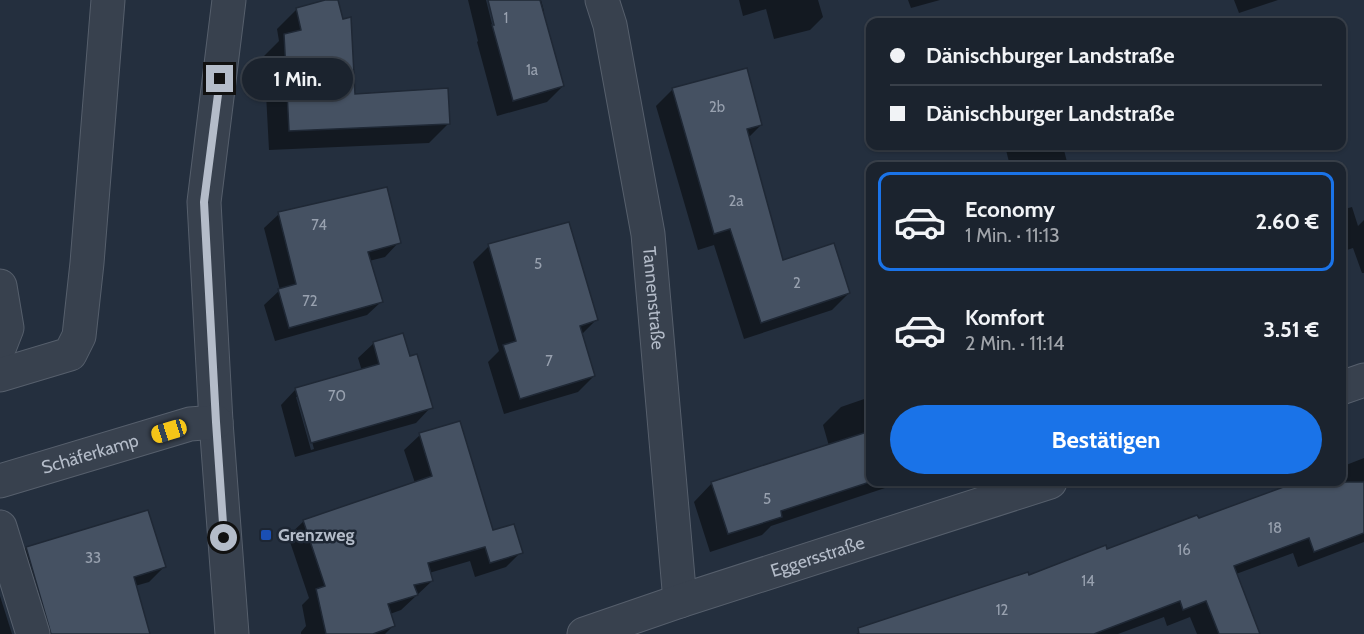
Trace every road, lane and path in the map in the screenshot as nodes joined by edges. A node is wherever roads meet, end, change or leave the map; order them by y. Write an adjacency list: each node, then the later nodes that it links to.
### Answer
1 (108, 0): 6 (street)
2 (229, 0): 9 (street)
3 (602, 0): 13 (street, Tannenstraße)
4 (0, 286): 5 (street)
5 (0, 346)
6 (0, 375)
7 (1364, 380): 8 (street)
8 (1346, 385)
9 (216, 422): 10 (street, Schäferkamp); 15 (street)
10 (0, 481)
11 (1038, 486): 13 (street, Eggersstraße)
12 (0, 527): 14 (street)
13 (680, 601): 16 (street, Eggersstraße)
14 (33, 634)
15 (232, 634)
16 (584, 634)

